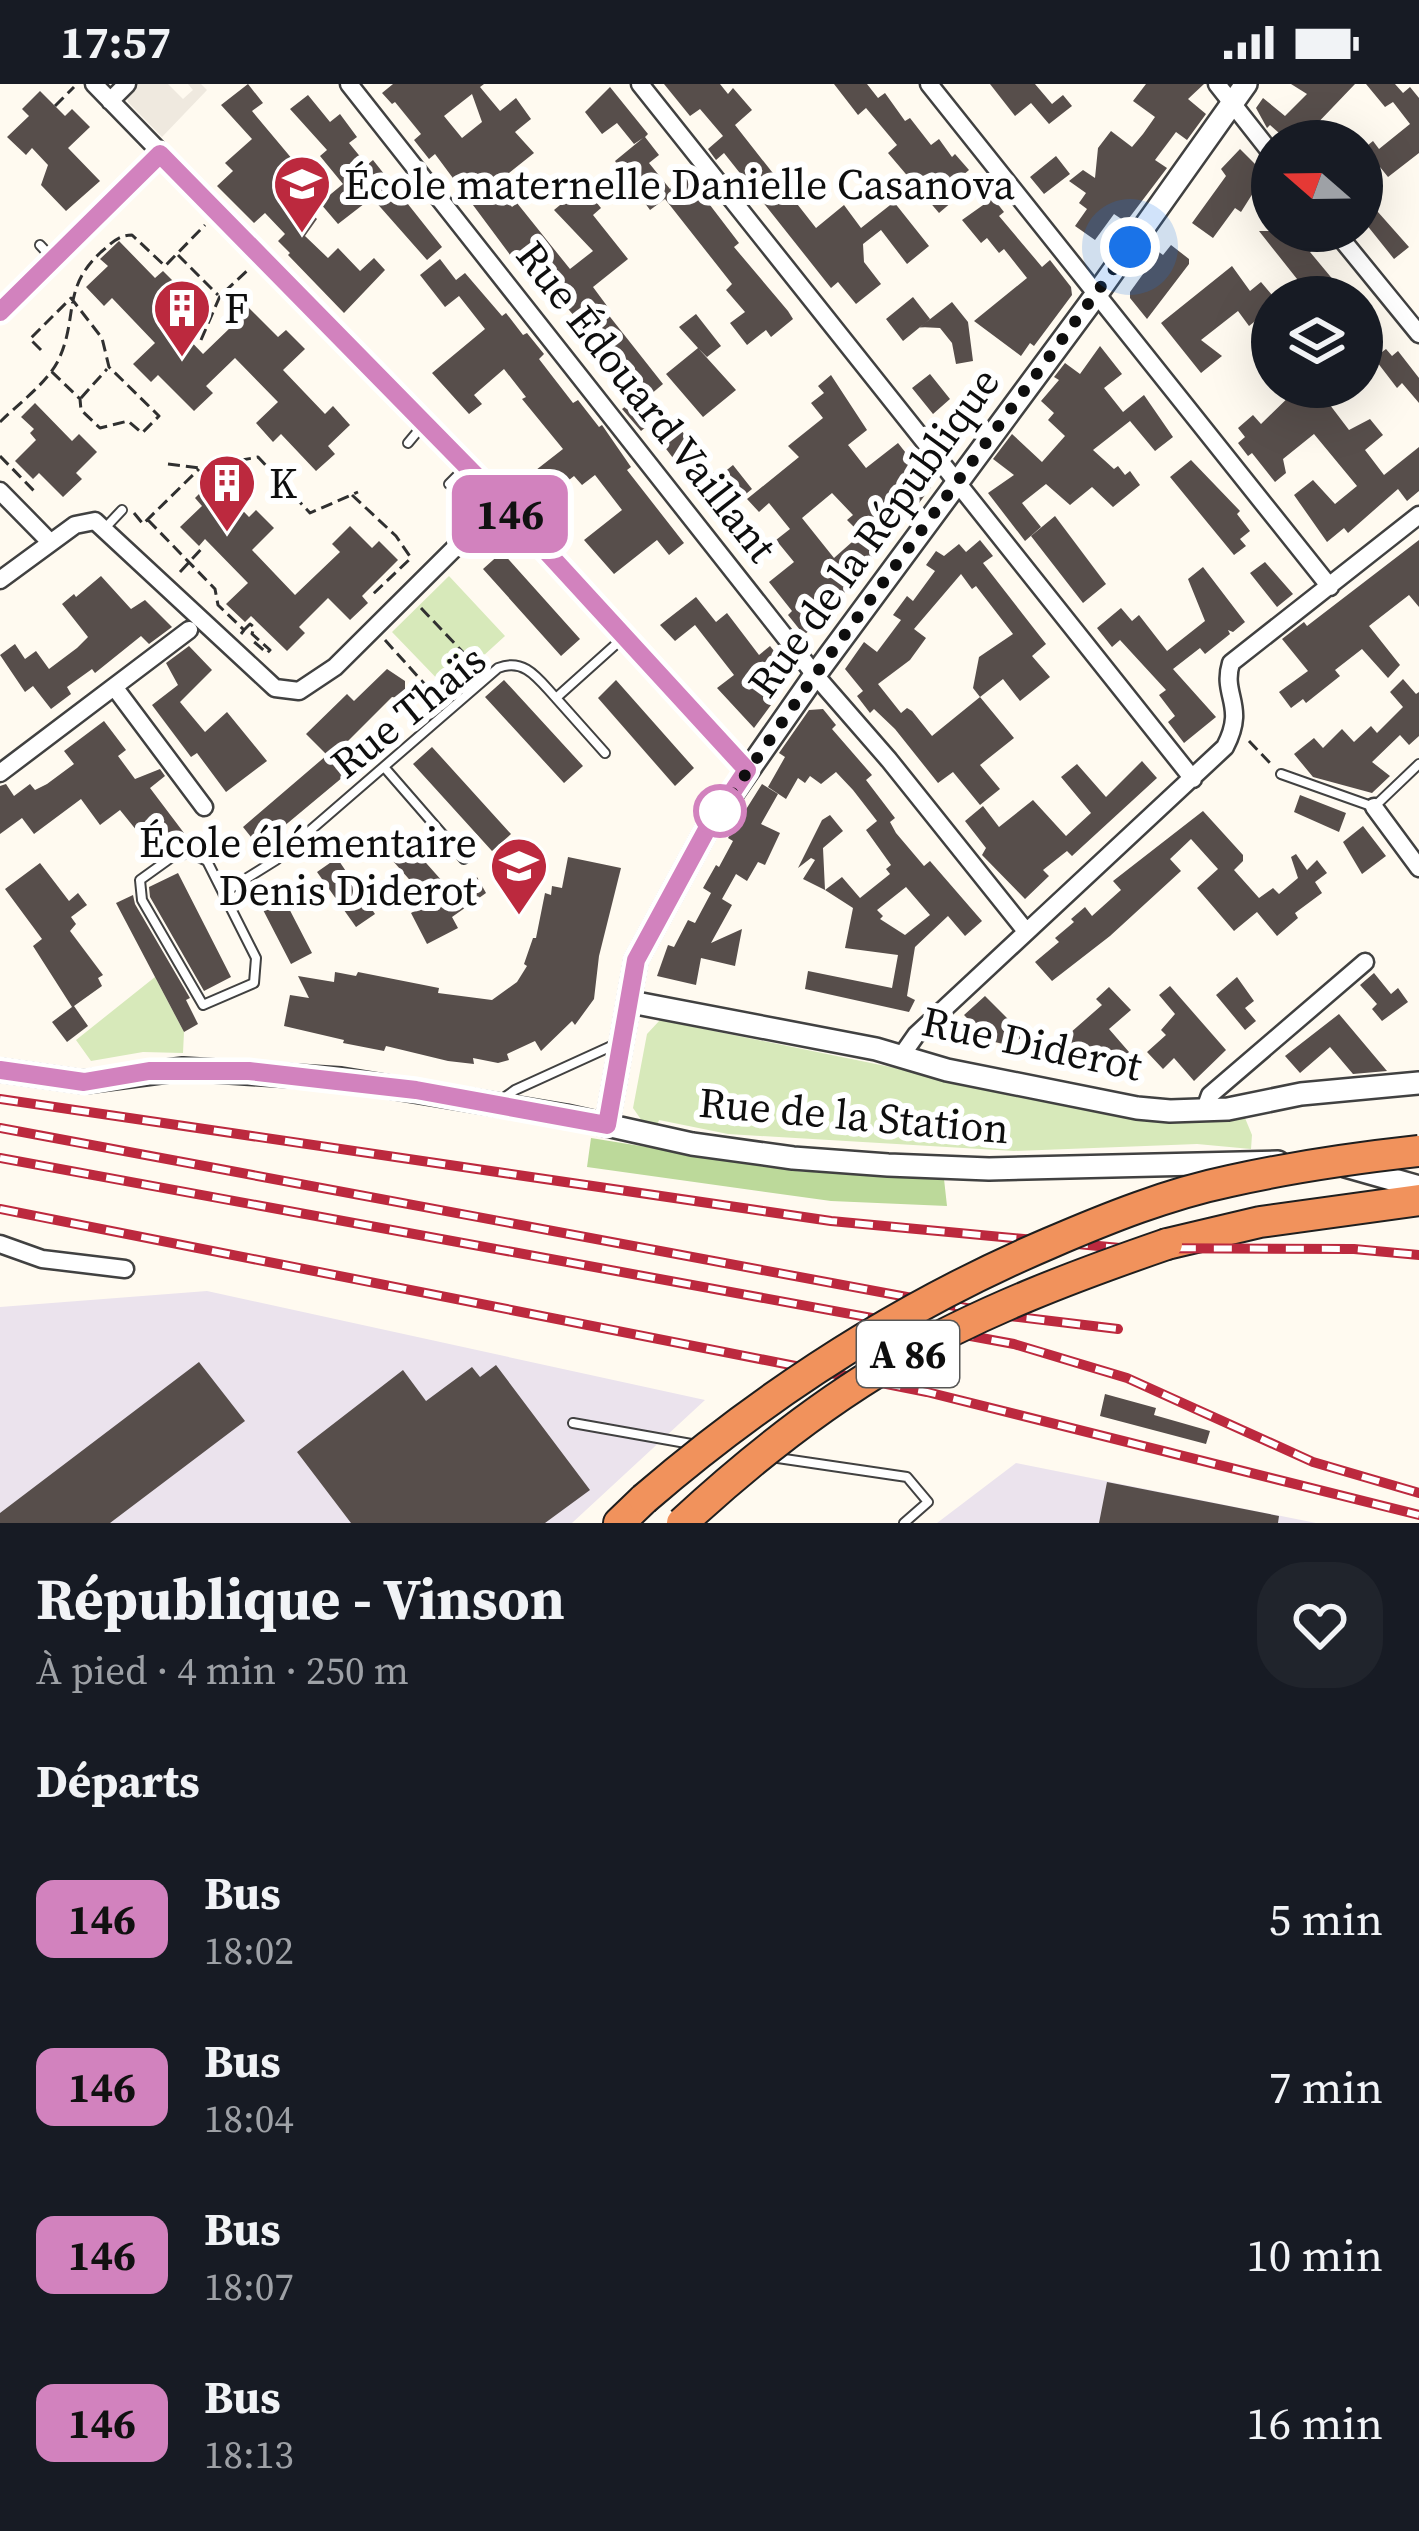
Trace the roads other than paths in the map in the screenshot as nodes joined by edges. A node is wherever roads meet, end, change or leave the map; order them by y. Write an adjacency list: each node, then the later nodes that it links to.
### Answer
1 (94, 84): 8 (street)
2 (127, 84): 8 (street)
3 (349, 84): 33 (street, Rue Édouard Vaillant)
4 (640, 84): 22 (street)
5 (929, 84): 15 (street)
6 (1217, 84): 9 (street)
7 (1246, 84): 9 (street, Rue de la République)
8 (110, 100): 11 (street)
9 (1231, 106): 10 (street); 15 (street, Rue de la République)
10 (1251, 129)
11 (160, 154): 14 (street); 18 (street)
12 (40, 244): 14 (lane)
13 (1352, 252): 17 (street)
14 (54, 260): 16 (street)
15 (1096, 295): 22 (street, Rue de la République); 30 (street)
16 (0, 312)
17 (1419, 334)
18 (424, 424): 19 (lane); 20 (street)
19 (408, 443)
20 (466, 467): 21 (lane); 24 (street)
21 (448, 484)
22 (957, 485): 33 (street, Rue de la République); 42 (street)
23 (0, 490): 28 (street)
24 (500, 503): 27 (street); 32 (street)
25 (125, 508): 27 (lane)
26 (1419, 515): 30 (street)
27 (105, 528): 28 (street)
28 (50, 542): 29 (street)
29 (0, 580)
30 (1330, 587): 42 (street)
31 (189, 630): 34 (street)
32 (624, 637): 35 (lane); 39 (street)
33 (815, 675): 39 (street, Rue de la République); 48 (street, Rue Édouard Vaillant)
34 (115, 688): 40 (street); 43 (street)
35 (556, 698): 36 (lane); 38 (lane, Rue Thaïs)
36 (605, 753)
37 (1419, 764): 44 (lane)
38 (384, 767): 45 (lane); 47 (lane, Rue Thaïs)
39 (747, 770): 50 (street, Rue de la République)
40 (0, 773)
41 (1281, 774): 44 (lane)
42 (1193, 778): 48 (street)
43 (204, 807)
44 (1374, 807): 46 (street)
45 (464, 859)
46 (1419, 868)
47 (223, 893): 47 (lane)
48 (1024, 930): 52 (street)
49 (1365, 962): 56 (street)
50 (631, 1002): 51 (street, Rue de la République); 52 (street, Rue Diderot)
51 (623, 1042): 55 (lane); 57 (street, Rue de la République)
52 (902, 1055): 56 (street, Rue Diderot)
53 (0, 1070): 55 (street, Rue de la Station)
54 (1419, 1083): 56 (street, Rue Diderot)
55 (491, 1105): 57 (street, Rue de la Station)
56 (1205, 1109)
57 (607, 1125): 59 (street, Rue de la Station)
58 (1419, 1151): 64 (highway, A 86, bridge)
59 (1419, 1187)
60 (1419, 1200): 65 (highway, A 86, bridge)
61 (0, 1244): 62 (street)
62 (125, 1269)
63 (573, 1423): 66 (lane)
64 (619, 1523)
65 (682, 1523)
66 (904, 1523)

